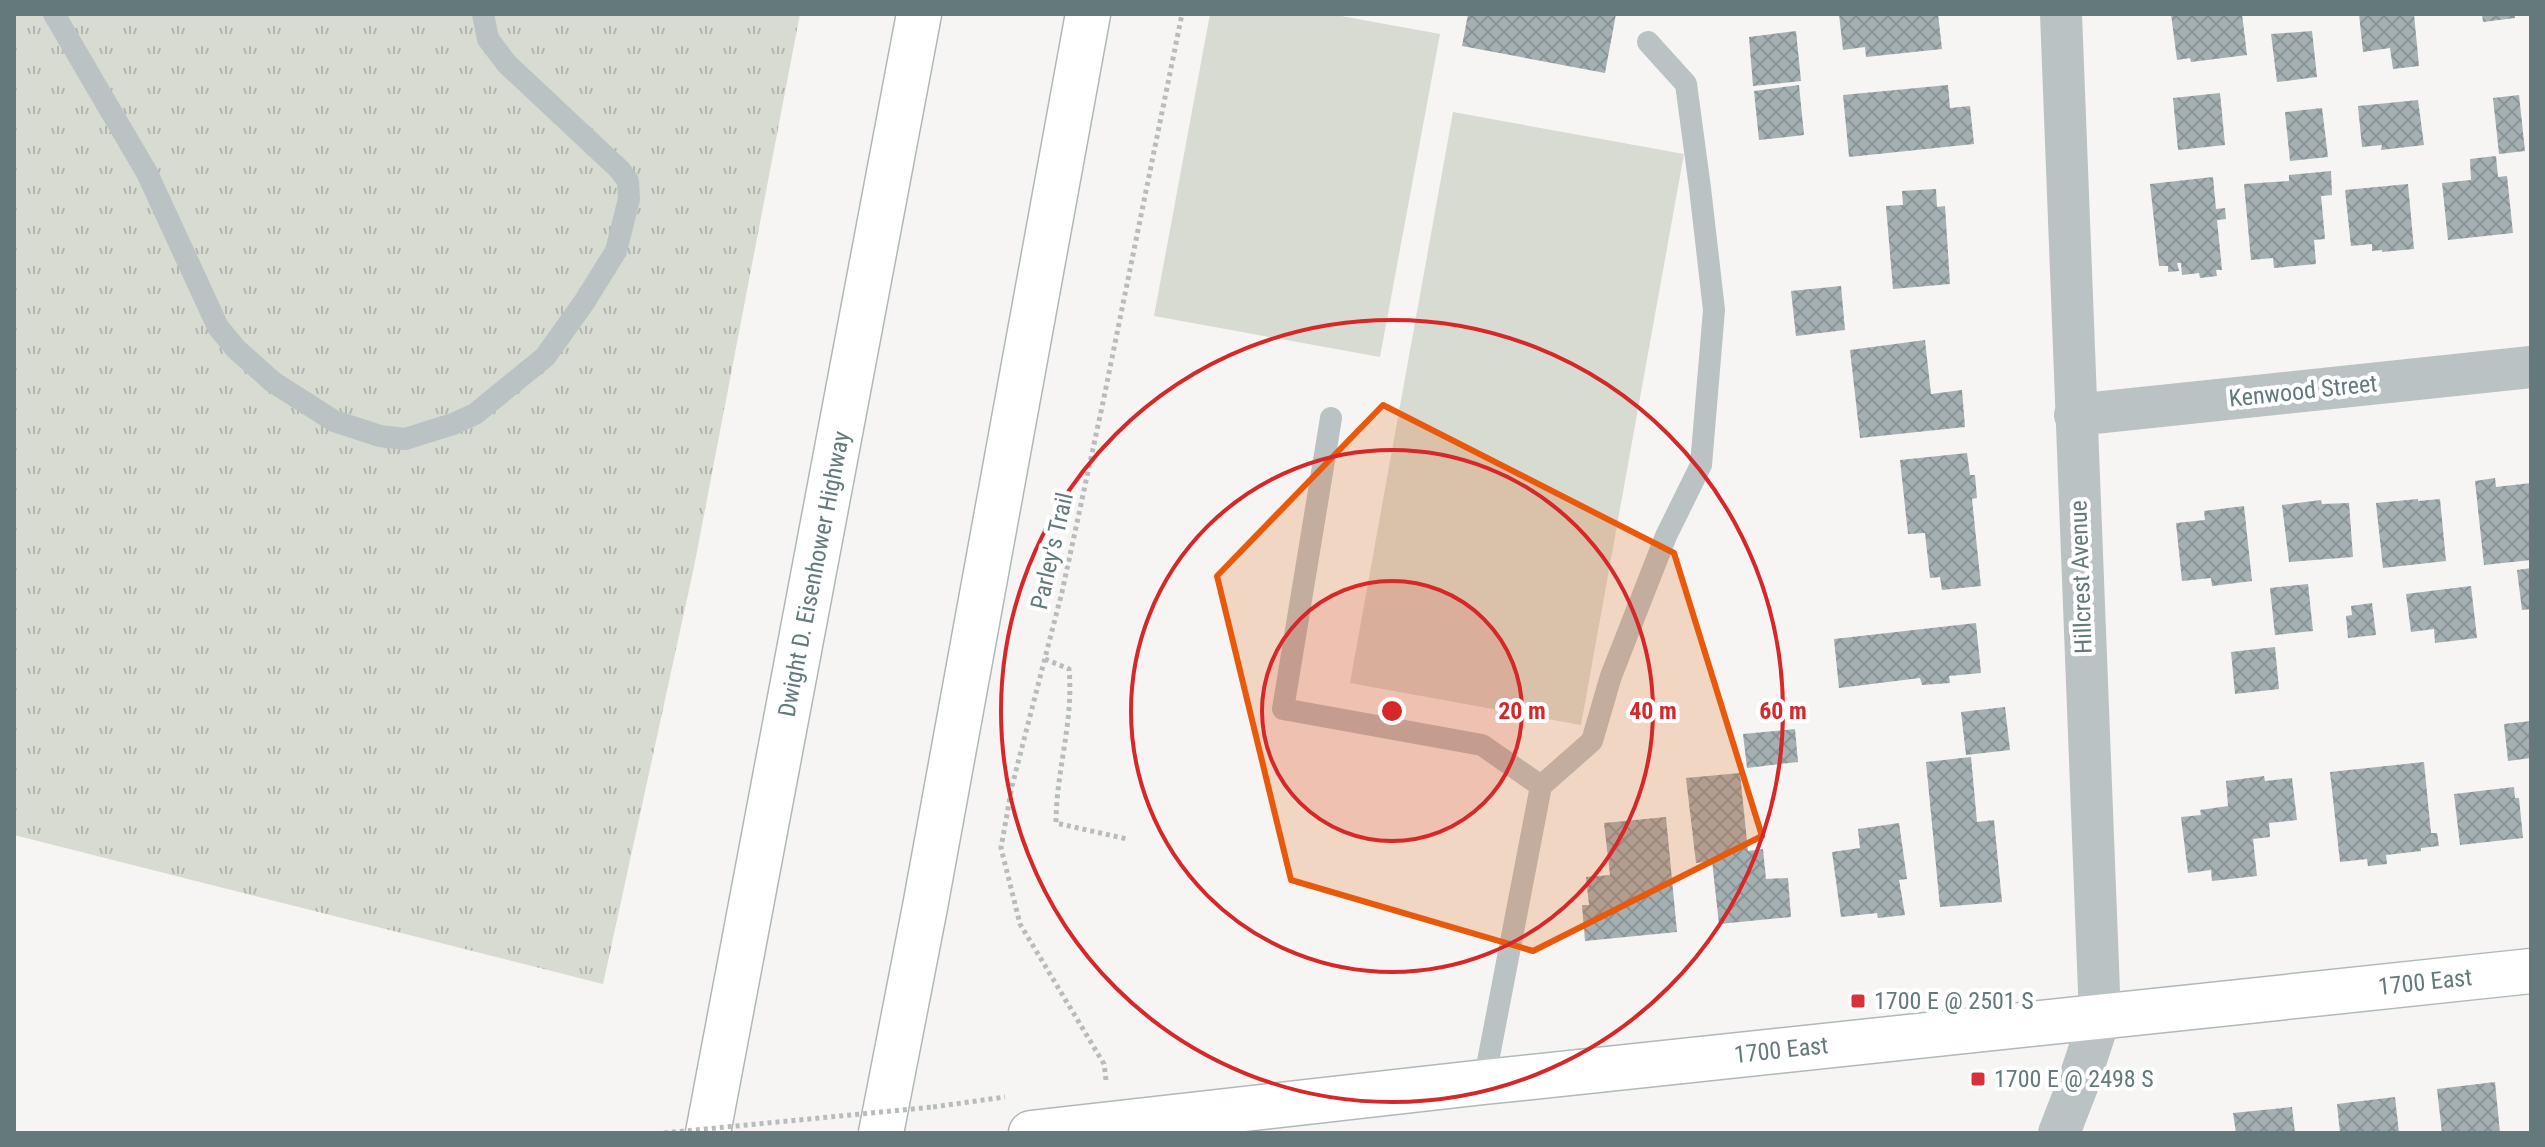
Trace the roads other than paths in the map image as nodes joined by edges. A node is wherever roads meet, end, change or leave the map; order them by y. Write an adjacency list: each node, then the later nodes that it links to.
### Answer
1 (54, 14): 2 (lane)
2 (483, 14)
3 (919, 14): 15 (main road, Dwight D. Eisenhower Highway)
4 (1088, 14): 16 (main road)
5 (2061, 14): 8 (street, Hillcrest Avenue)
6 (1648, 42): 10 (lane)
7 (2531, 367): 8 (street, Kenwood Street)
8 (2075, 415): 12 (street, Hillcrest Avenue)
9 (1331, 418): 10 (lane)
10 (1541, 786): 13 (lane)
11 (2531, 971): 12 (main road, 1700 East)
12 (2100, 1017): 13 (main road, 1700 East); 17 (street, Hillcrest Avenue)
13 (1484, 1082): 14 (main road, 1700 East)
14 (1021, 1115)
15 (708, 1133)
16 (881, 1133)
17 (2059, 1133)

